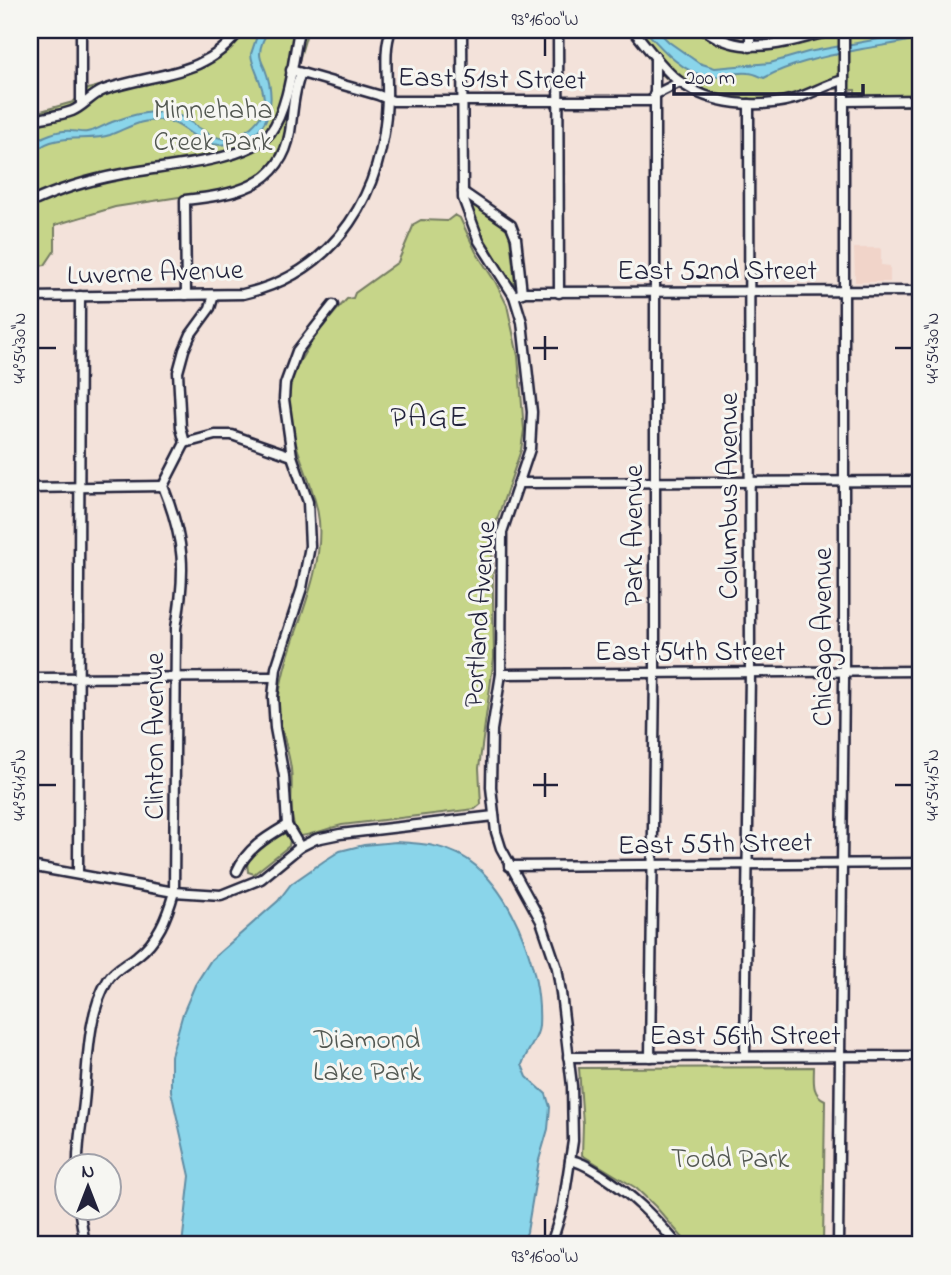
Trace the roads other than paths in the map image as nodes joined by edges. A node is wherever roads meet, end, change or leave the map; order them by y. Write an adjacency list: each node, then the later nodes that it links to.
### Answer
1 (81, 30): 24 (street)
2 (240, 30): 24 (street)
3 (299, 30): 14 (street)
4 (391, 30): 19 (street, Luverne Avenue)
5 (462, 30): 21 (street, Portland Avenue)
6 (558, 30): 22 (street)
7 (633, 30): 13 (street)
8 (705, 30): 12 (street)
9 (750, 30): 12 (street)
10 (835, 30): 12 (street)
11 (844, 34): 16 (street, Chicago Avenue)
12 (750, 47)
13 (655, 56): 17 (street); 18 (street, Park Avenue)
14 (291, 70): 15 (street, East 51st Street); 28 (street)
15 (301, 73): 19 (street, East 51st Street); 34 (street)
16 (844, 80): 23 (street, Chicago Avenue); 25 (street)
17 (680, 82): 18 (street, East 51st Street); 25 (street)
18 (654, 98): 22 (street, East 51st Street); 30 (street, Park Avenue)
19 (387, 100): 21 (street, East 51st Street); 35 (street, Luverne Avenue)
20 (921, 100): 23 (street)
21 (463, 101): 22 (street, East 51st Street); 27 (street, Portland Avenue)
22 (558, 101): 33 (street)
23 (845, 101): 32 (street, Chicago Avenue)
24 (81, 104): 26 (street)
25 (749, 104): 31 (street, Columbus Avenue)
26 (30, 121)
27 (463, 192): 36 (street, Portland Avenue); 36 (street)
28 (30, 203)
29 (921, 291): 32 (street, East 52nd Street)
30 (655, 292): 31 (street, East 52nd Street); 33 (street, East 52nd Street); 46 (street, Park Avenue)
31 (749, 292): 32 (street, East 52nd Street); 43 (street, Columbus Avenue)
32 (845, 292): 44 (street, Chicago Avenue)
33 (559, 293): 36 (street, East 52nd Street)
34 (186, 295): 35 (street, Luverne Avenue); 37 (street, Luverne Avenue)
35 (214, 295): 40 (street)
36 (518, 295): 45 (street, Portland Avenue)
37 (80, 296): 38 (street, Luverne Avenue); 48 (street)
38 (30, 297)
39 (333, 304): 41 (street)
40 (185, 443): 41 (street); 47 (street)
41 (292, 456): 57 (street)
42 (921, 481): 44 (street)
43 (749, 482): 44 (street); 46 (street); 52 (street, Columbus Avenue)
44 (845, 482): 50 (street, Chicago Avenue)
45 (519, 483): 46 (street); 54 (street, Portland Avenue)
46 (655, 483): 53 (street, Park Avenue)
47 (163, 486): 48 (street); 56 (street, Clinton Avenue)
48 (79, 487): 49 (street); 55 (street)
49 (30, 488)
50 (844, 671): 51 (street, East 54th Street); 52 (street, East 54th Street); 62 (street, Chicago Avenue)
51 (921, 671)
52 (750, 672): 53 (street, East 54th Street); 64 (street, Columbus Avenue)
53 (655, 673): 54 (street, East 54th Street); 65 (street, Park Avenue)
54 (502, 674): 59 (street, Portland Avenue)
55 (80, 677): 56 (street); 58 (street); 69 (street)
56 (176, 677): 57 (street); 70 (street, Clinton Avenue)
57 (274, 677): 60 (street)
58 (30, 678)
59 (494, 816): 61 (street); 67 (street, Portland Avenue)
60 (287, 825): 61 (street); 68 (street)
61 (300, 847): 70 (street)
62 (843, 863): 63 (street, East 55th Street); 64 (street, East 55th Street); 72 (street, Chicago Avenue)
63 (921, 863)
64 (748, 864): 65 (street, East 55th Street); 71 (street, Columbus Avenue)
65 (652, 865): 67 (street, East 55th Street); 75 (street, Park Avenue)
66 (30, 866): 69 (street)
67 (509, 866): 74 (street, Portland Avenue)
68 (237, 871)
69 (78, 874): 70 (street)
70 (174, 892): 76 (street, Clinton Avenue)
71 (745, 1056): 72 (street, East 56th Street); 75 (street, East 56th Street)
72 (841, 1056): 73 (street, East 56th Street); 82 (street, Chicago Avenue)
73 (921, 1056)
74 (568, 1057): 75 (street, East 56th Street); 77 (street, Portland Avenue)
75 (650, 1057)
76 (78, 1152)
77 (570, 1160): 80 (street, Portland Avenue); 81 (street)
78 (81, 1222): 79 (street)
79 (85, 1245)
80 (551, 1245)
81 (678, 1245)
82 (838, 1245)

